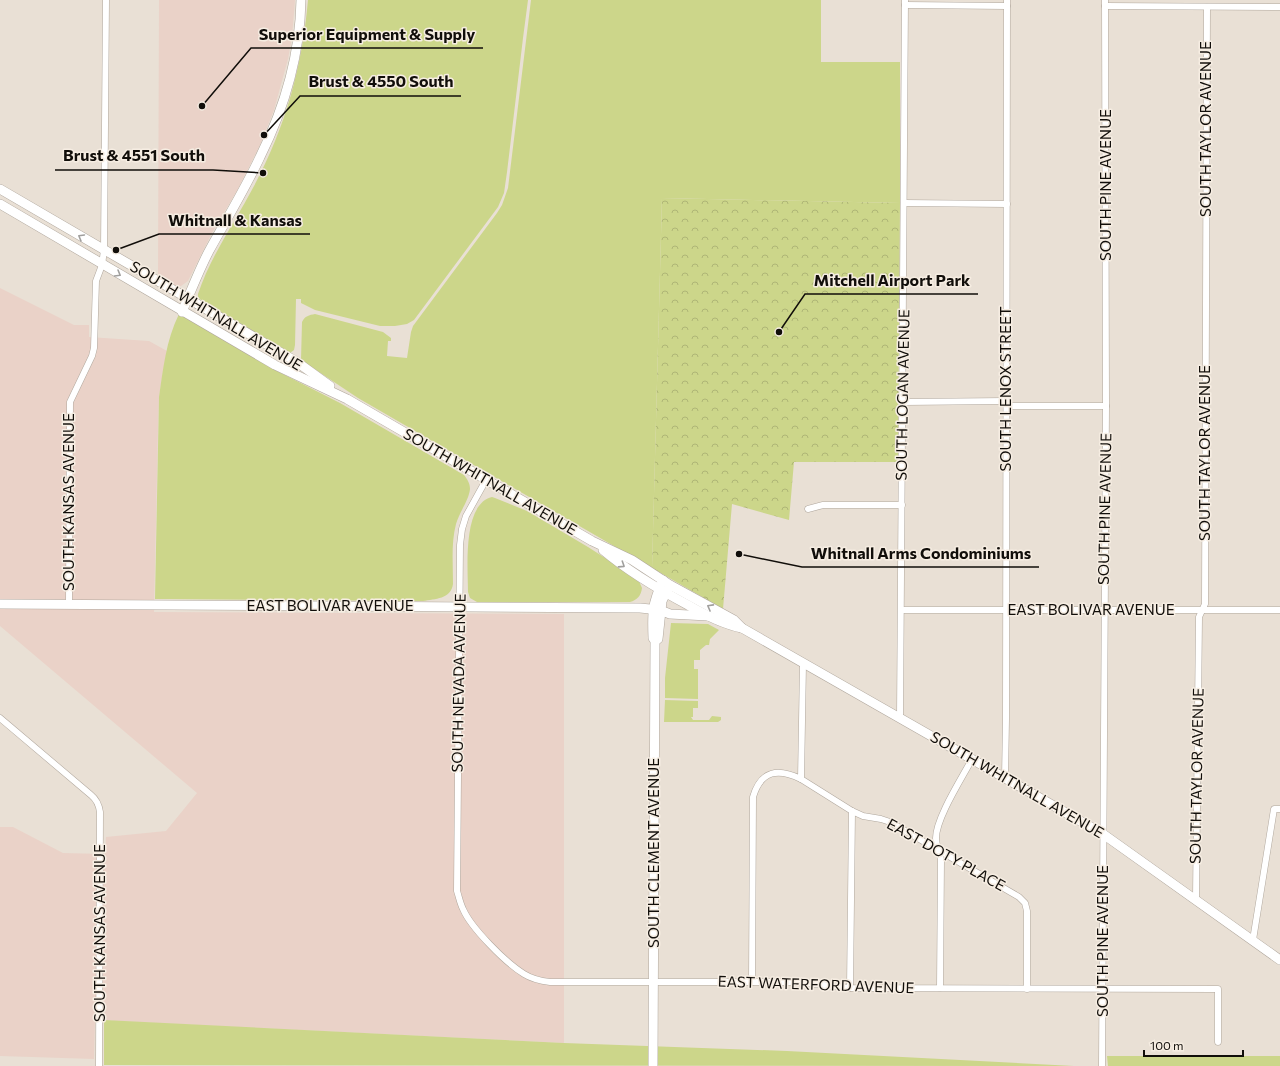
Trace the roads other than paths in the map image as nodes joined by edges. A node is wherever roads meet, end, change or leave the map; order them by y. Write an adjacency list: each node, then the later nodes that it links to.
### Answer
1 (106, 0): 14 (street, SOUTH KANSAS AVENUE)
2 (301, 0): 16 (street)
3 (905, 3): 4 (street); 9 (street, SOUTH LOGAN AVENUE)
4 (1007, 3): 11 (street, SOUTH LENOX STREET)
5 (1105, 3): 6 (street); 21 (street, SOUTH PINE AVENUE)
6 (1207, 7): 7 (street); 33 (street, SOUTH TAYLOR AVENUE)
7 (1280, 7)
8 (0, 189): 12 (street, SOUTH WHITNALL AVENUE)
9 (904, 203): 11 (street); 19 (street, SOUTH LOGAN AVENUE)
10 (0, 204): 13 (street, SOUTH WHITNALL AVENUE)
11 (1007, 204): 20 (street, SOUTH LENOX STREET)
12 (31, 207): 13 (street); 14 (street, SOUTH WHITNALL AVENUE, one-way to 12)
13 (24, 219): 15 (street, SOUTH WHITNALL AVENUE)
14 (104, 250): 15 (street, SOUTH KANSAS AVENUE); 16 (street, SOUTH WHITNALL AVENUE)
15 (102, 265): 17 (street, SOUTH WHITNALL AVENUE, one-way to 17); 27 (street, SOUTH KANSAS AVENUE)
16 (187, 299): 17 (street); 18 (street, SOUTH WHITNALL AVENUE)
17 (182, 312): 18 (street, SOUTH WHITNALL AVENUE)
18 (347, 399): 22 (street, SOUTH WHITNALL AVENUE)
19 (903, 402): 20 (street); 23 (street, SOUTH LOGAN AVENUE)
20 (1006, 403): 21 (street); 31 (street, SOUTH LENOX STREET)
21 (1106, 406): 32 (street, SOUTH PINE AVENUE)
22 (486, 480): 25 (street, SOUTH WHITNALL AVENUE); 28 (street, SOUTH NEVADA AVENUE)
23 (902, 505): 24 (street); 30 (street, SOUTH LOGAN AVENUE)
24 (808, 510)
25 (664, 587): 29 (street, SOUTH CLEMENT AVENUE); 35 (street, SOUTH WHITNALL AVENUE); 36 (street, SOUTH WHITNALL AVENUE, one-way to 25)
26 (0, 604): 27 (street, EAST BOLIVAR AVENUE)
27 (69, 604): 28 (street, EAST BOLIVAR AVENUE)
28 (460, 607): 29 (street, EAST BOLIVAR AVENUE); 47 (street, SOUTH NEVADA AVENUE)
29 (656, 610): 35 (street, EAST BOLIVAR AVENUE); 52 (street, SOUTH CLEMENT AVENUE)
30 (902, 610): 31 (street, EAST BOLIVAR AVENUE); 39 (street, SOUTH LOGAN AVENUE)
31 (1006, 610): 32 (street, EAST BOLIVAR AVENUE); 41 (street, SOUTH LENOX STREET)
32 (1104, 610): 33 (street, EAST BOLIVAR AVENUE); 45 (street, SOUTH PINE AVENUE)
33 (1202, 610): 34 (street, EAST BOLIVAR AVENUE); 48 (street, SOUTH TAYLOR AVENUE)
34 (1280, 610)
35 (708, 616): 36 (street, SOUTH WHITNALL AVENUE)
36 (742, 628): 37 (street, SOUTH WHITNALL AVENUE)
37 (803, 664): 39 (street, SOUTH WHITNALL AVENUE); 42 (street)
38 (0, 718): 58 (street, SOUTH KANSAS AVENUE)
39 (900, 718): 40 (street, SOUTH WHITNALL AVENUE)
40 (972, 759): 41 (street, SOUTH WHITNALL AVENUE); 46 (street)
41 (1004, 778): 45 (street, SOUTH WHITNALL AVENUE)
42 (801, 779): 44 (street, EAST DOTY PLACE); 51 (street, EAST DOTY PLACE)
43 (1277, 809): 49 (street)
44 (852, 811): 46 (street, EAST DOTY PLACE); 53 (street)
45 (1103, 834): 48 (street, SOUTH WHITNALL AVENUE); 56 (street, SOUTH PINE AVENUE)
46 (939, 850): 54 (street); 55 (street, EAST DOTY PLACE)
47 (457, 891): 52 (street, EAST WATERFORD AVENUE)
48 (1196, 899): 49 (street, SOUTH WHITNALL AVENUE)
49 (1253, 940): 50 (street, SOUTH WHITNALL AVENUE)
50 (1280, 960)
51 (752, 982): 52 (street, EAST WATERFORD AVENUE); 53 (street, EAST WATERFORD AVENUE)
52 (654, 983): 59 (street, SOUTH CLEMENT AVENUE)
53 (850, 988): 54 (street, EAST WATERFORD AVENUE)
54 (940, 988): 55 (street, EAST WATERFORD AVENUE)
55 (1027, 989): 56 (street, EAST WATERFORD AVENUE)
56 (1102, 990): 57 (street, EAST WATERFORD AVENUE); 60 (street, SOUTH PINE AVENUE)
57 (1218, 1042)
58 (99, 1066)
59 (652, 1066)
60 (1102, 1066)

